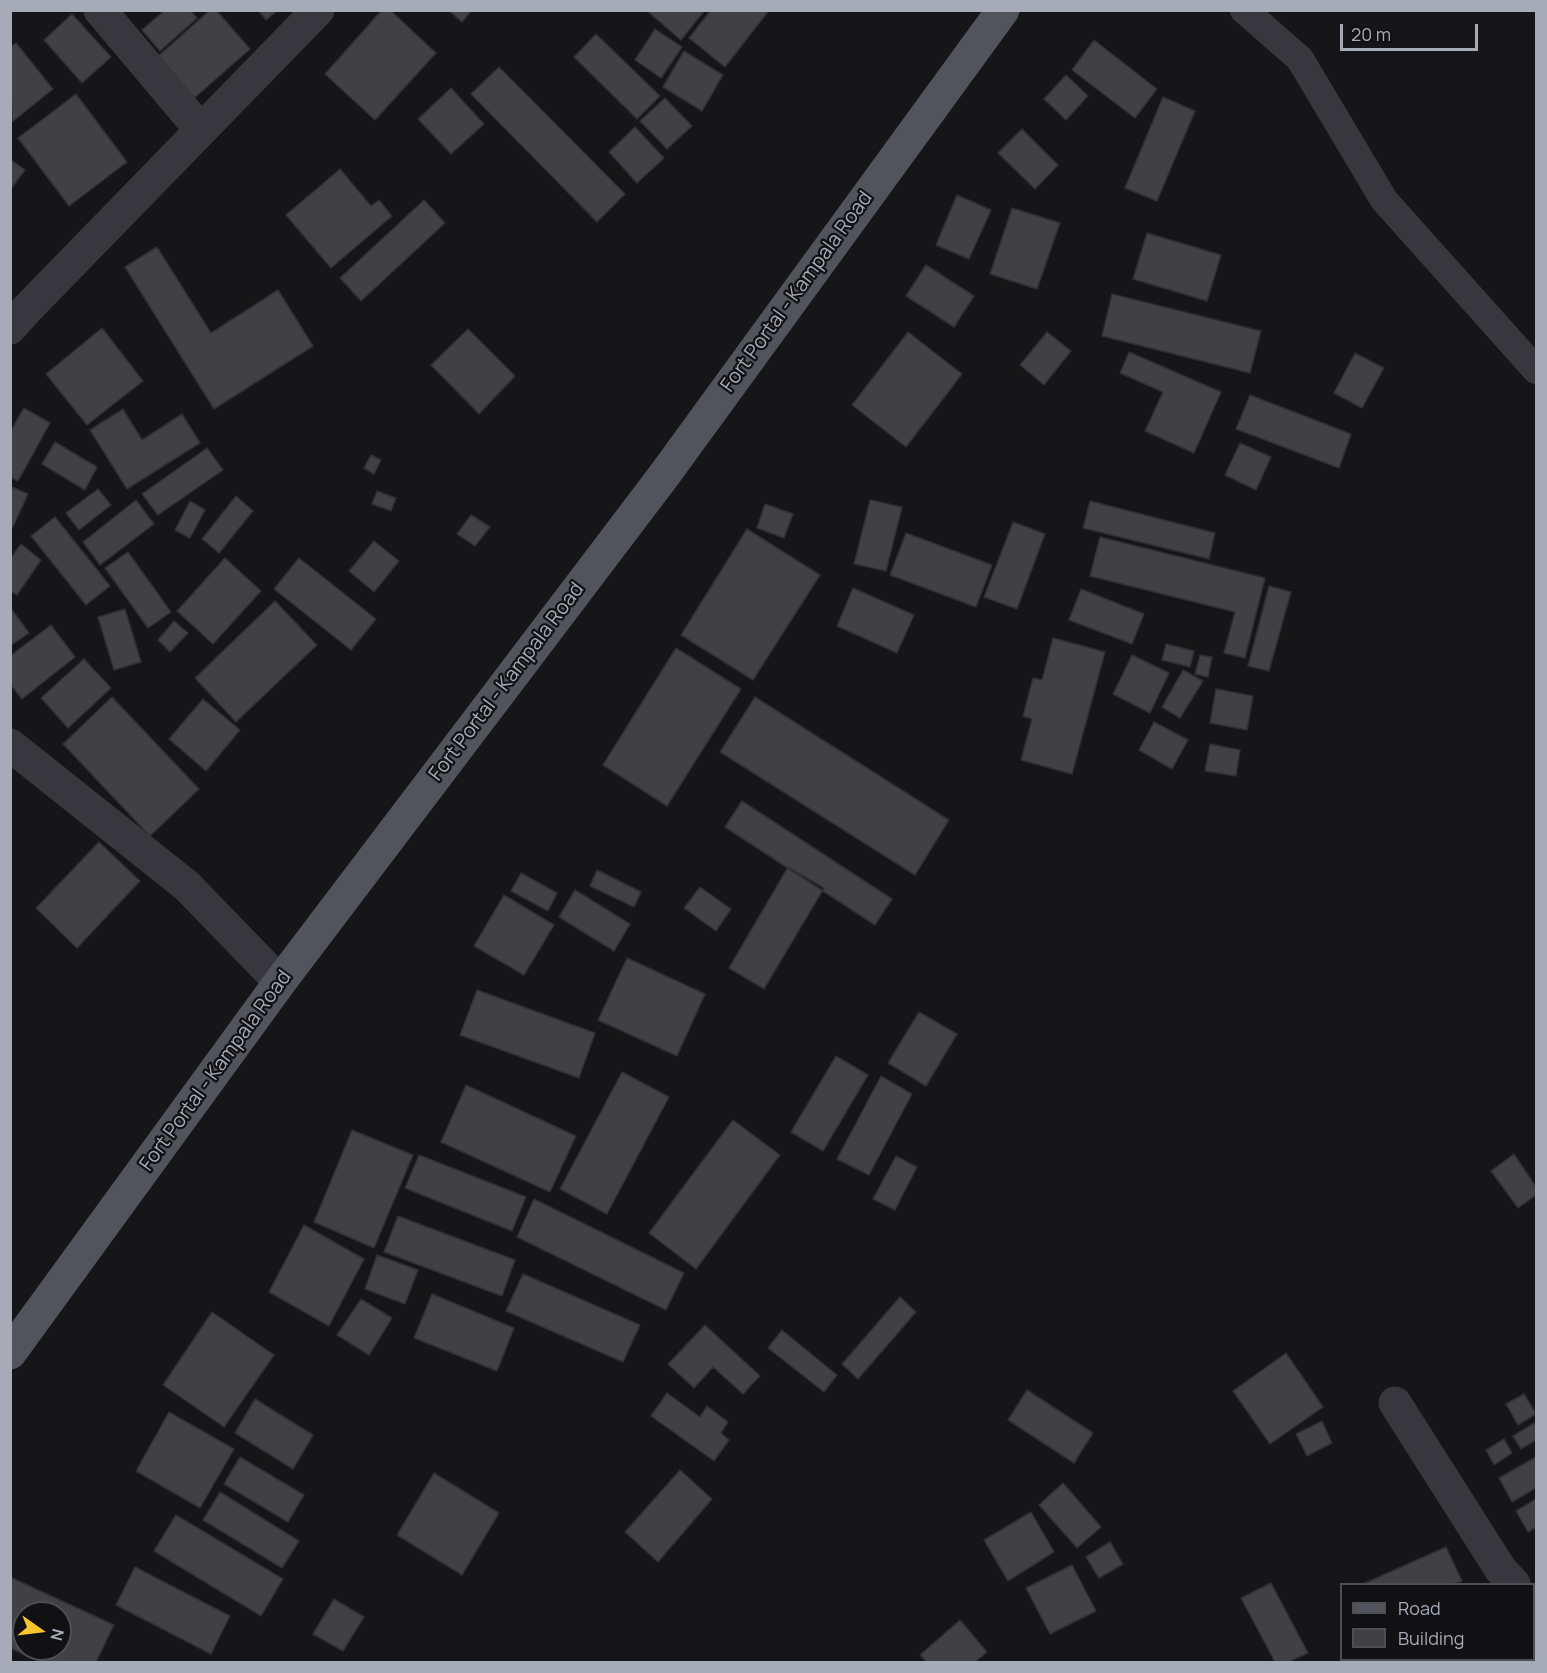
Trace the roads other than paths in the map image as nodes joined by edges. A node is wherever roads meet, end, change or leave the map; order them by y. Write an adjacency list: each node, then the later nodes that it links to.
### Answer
1 (100, 10): 5 (street)
2 (318, 10): 5 (street)
3 (1003, 10): 9 (main road, Fort Portal - Kampala Road)
4 (1244, 10): 7 (lane)
5 (201, 130): 6 (street)
6 (10, 328)
7 (1536, 370)
8 (10, 745): 9 (street)
9 (280, 982): 10 (main road, Fort Portal - Kampala Road)
10 (10, 1353)
11 (1395, 1402): 12 (street)
12 (1513, 1583)

